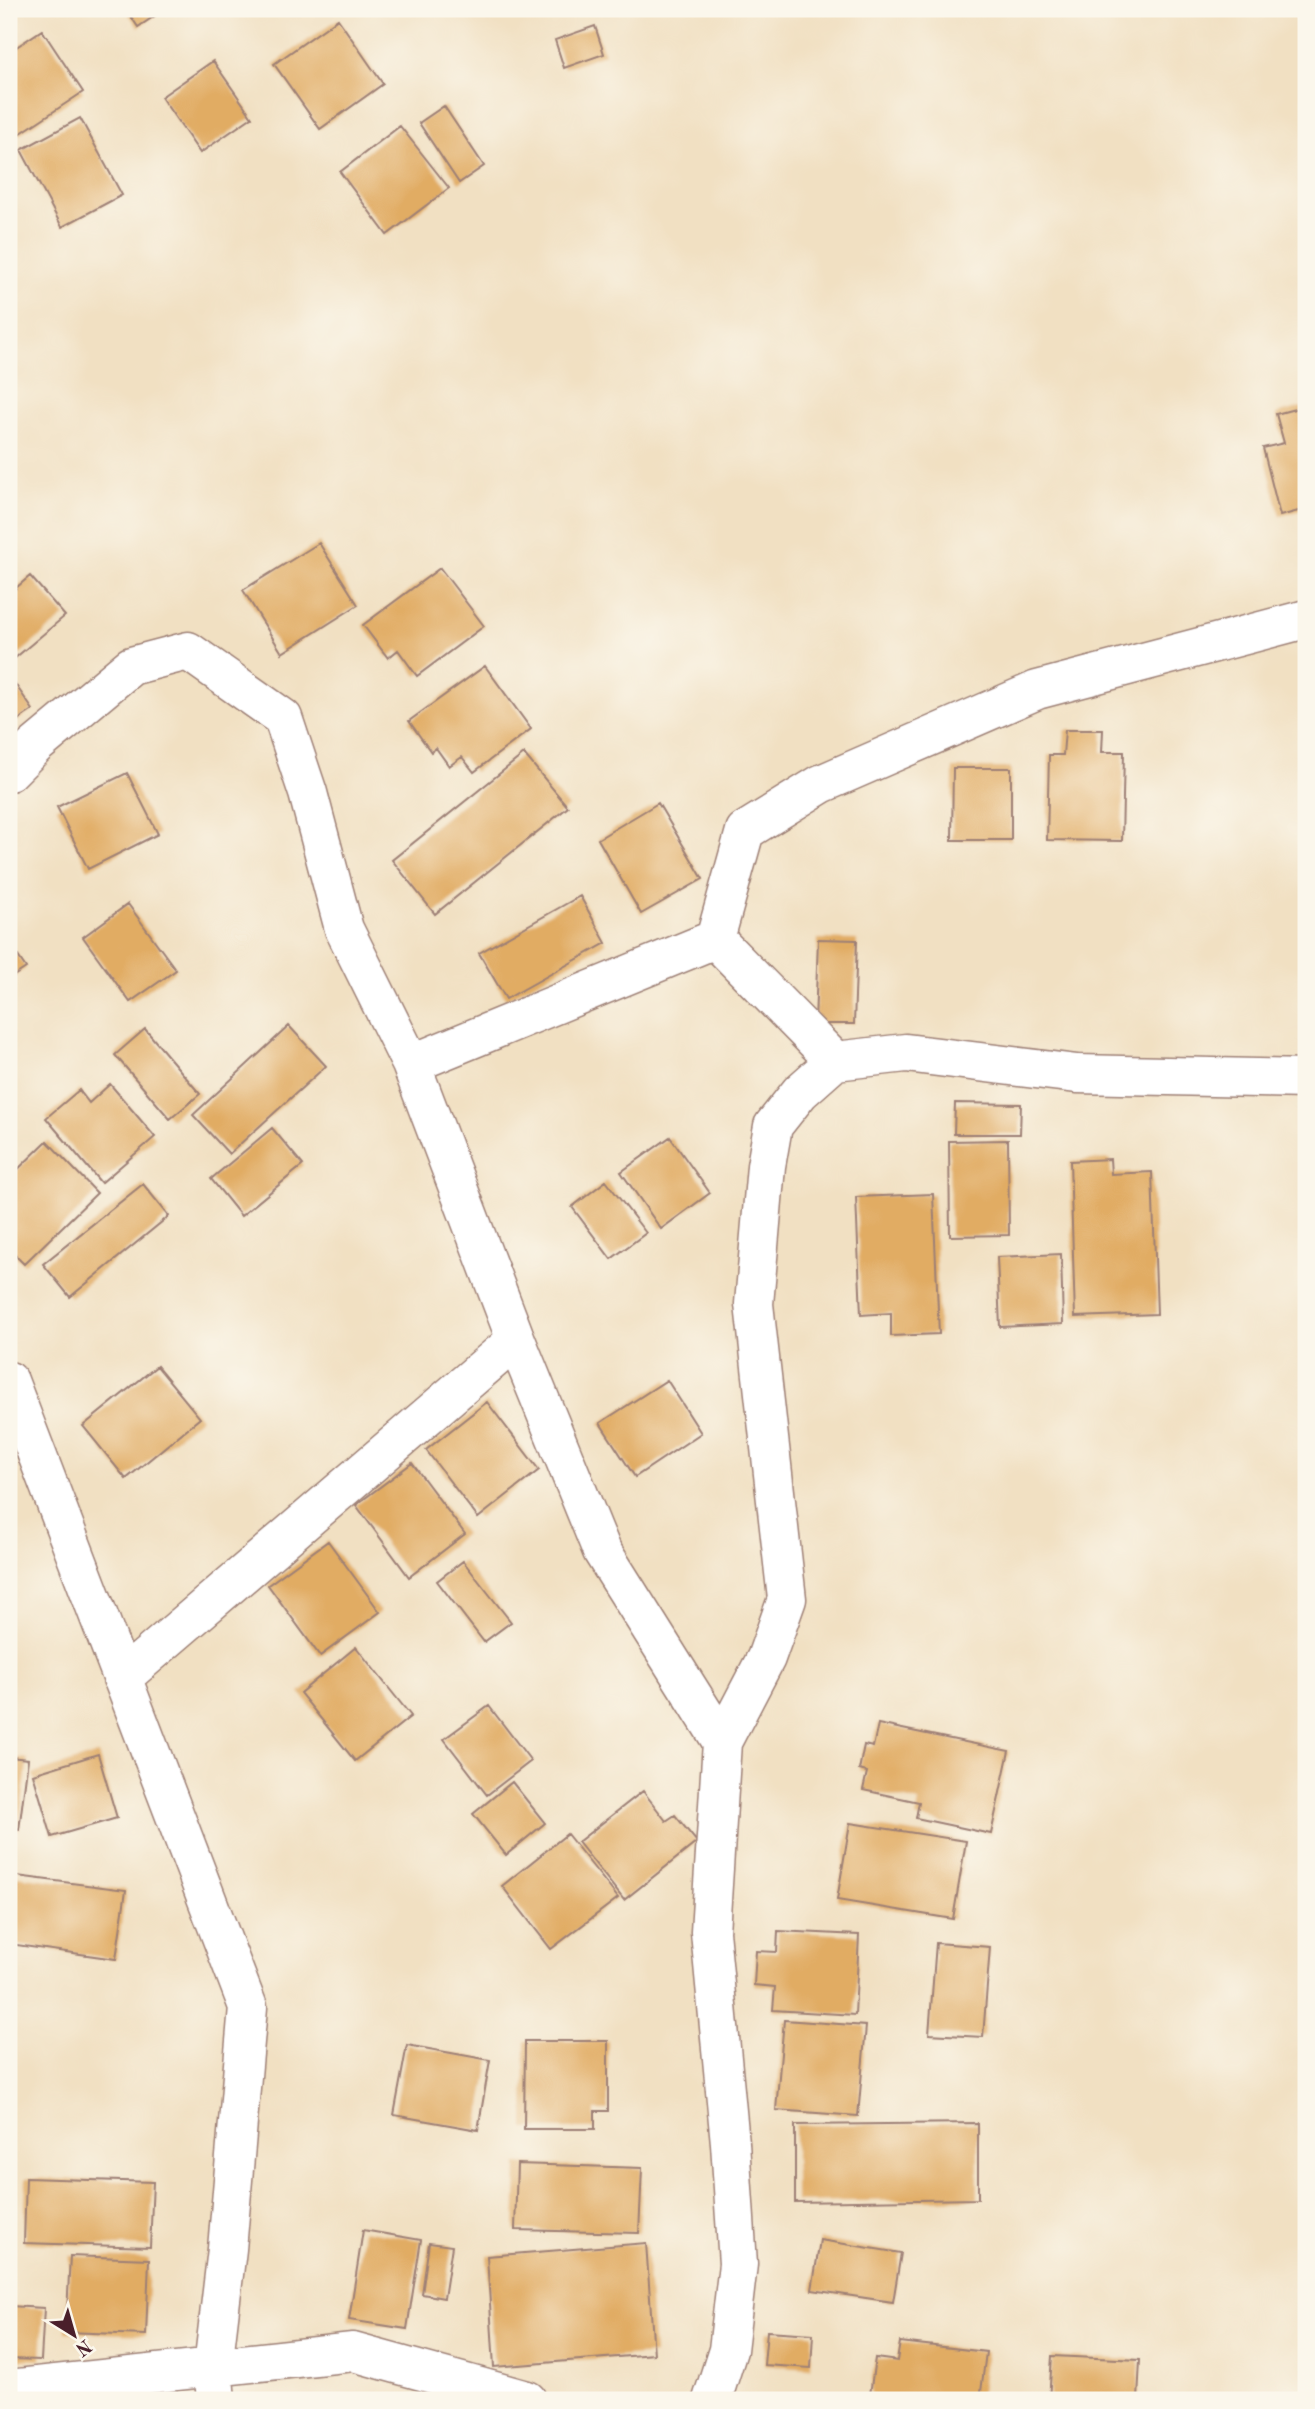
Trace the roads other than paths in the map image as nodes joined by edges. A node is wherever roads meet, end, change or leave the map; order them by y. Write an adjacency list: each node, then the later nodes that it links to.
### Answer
1 (1306, 619): 3 (street)
2 (9, 772): 5 (street)
3 (715, 939): 4 (street); 5 (street)
4 (835, 1061): 6 (street); 10 (street)
5 (411, 1064): 7 (street)
6 (1306, 1079)
7 (516, 1340): 9 (street); 10 (street)
8 (9, 1381): 9 (street)
9 (122, 1678): 11 (street)
10 (722, 1742): 14 (street)
11 (215, 2384): 12 (street); 13 (street)
12 (9, 2389)
13 (527, 2400)
14 (712, 2400)

